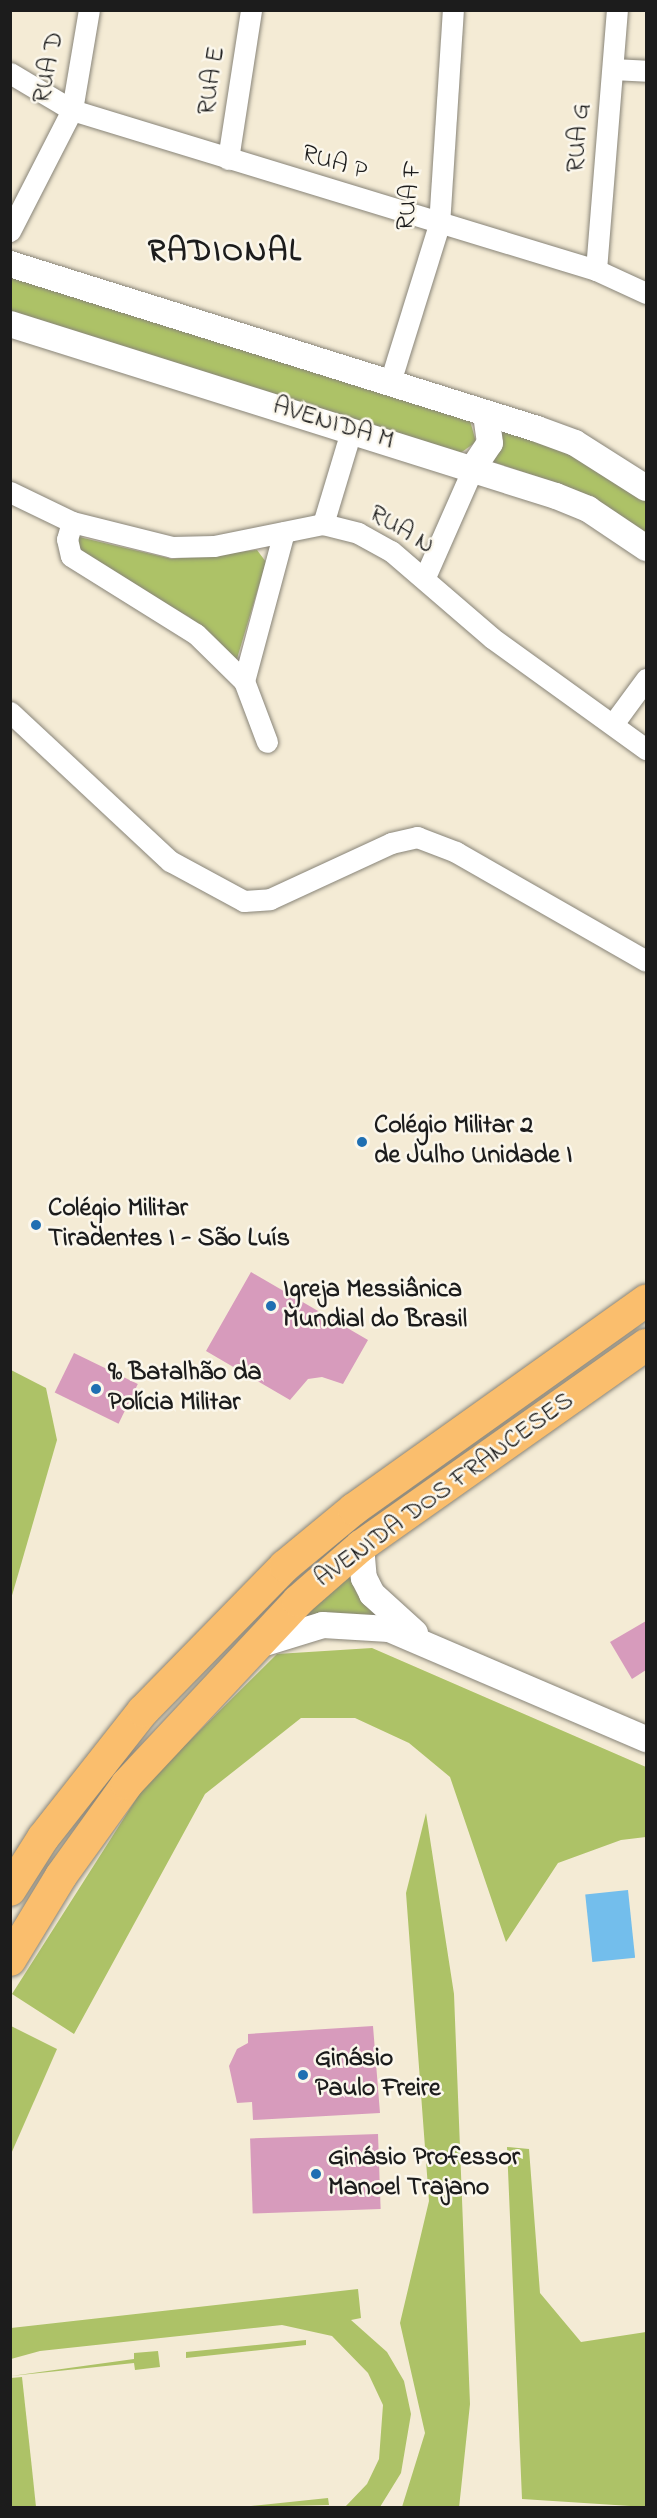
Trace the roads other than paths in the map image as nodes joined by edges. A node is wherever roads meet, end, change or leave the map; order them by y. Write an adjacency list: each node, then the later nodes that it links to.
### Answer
1 (89, 10): 8 (street, RUA D)
2 (252, 10): 9 (street, RUA E)
3 (453, 10): 10 (street, RUA F)
4 (617, 10): 5 (street, RUA G)
5 (613, 69): 6 (street); 13 (street, RUA G)
6 (646, 71)
7 (10, 73): 8 (street, RUA P)
8 (72, 110): 9 (street, RUA P); 11 (street, RUA D)
9 (228, 159): 10 (street, RUA P)
10 (439, 225): 13 (street, RUA P); 16 (street, RUA F)
11 (10, 231)
12 (10, 264): 16 (street)
13 (596, 270): 14 (street, RUA P)
14 (646, 293)
15 (10, 324): 18 (street, AVENIDA M)
16 (390, 382): 17 (street)
17 (486, 413): 19 (street); 20 (street)
18 (351, 431): 19 (street, AVENIDA M); 23 (street)
19 (473, 468): 25 (street, AVENIDA M); 26 (street)
20 (646, 488)
21 (10, 492): 22 (street)
22 (72, 522): 24 (street); 28 (street)
23 (323, 524): 24 (street); 26 (street, RUA N)
24 (284, 532): 28 (street)
25 (646, 548)
26 (425, 577): 30 (street, RUA N)
27 (646, 679): 30 (street)
28 (244, 681): 31 (street)
29 (10, 712): 33 (street)
30 (613, 724): 32 (street, RUA N)
31 (267, 742)
32 (646, 749)
33 (646, 961)
34 (646, 1300): 40 (main road, AVENIDA DOS FRANCESES)
35 (646, 1345): 36 (main road, AVENIDA DOS FRANCESES)
36 (361, 1546): 37 (street); 38 (main road, AVENIDA DOS FRANCESES)
37 (425, 1640): 38 (street); 39 (street)
38 (249, 1648): 42 (main road, AVENIDA DOS FRANCESES)
39 (646, 1739)
40 (20, 1858): 41 (main road, AVENIDA DOS FRANCESES)
41 (10, 1890)
42 (10, 1960)

